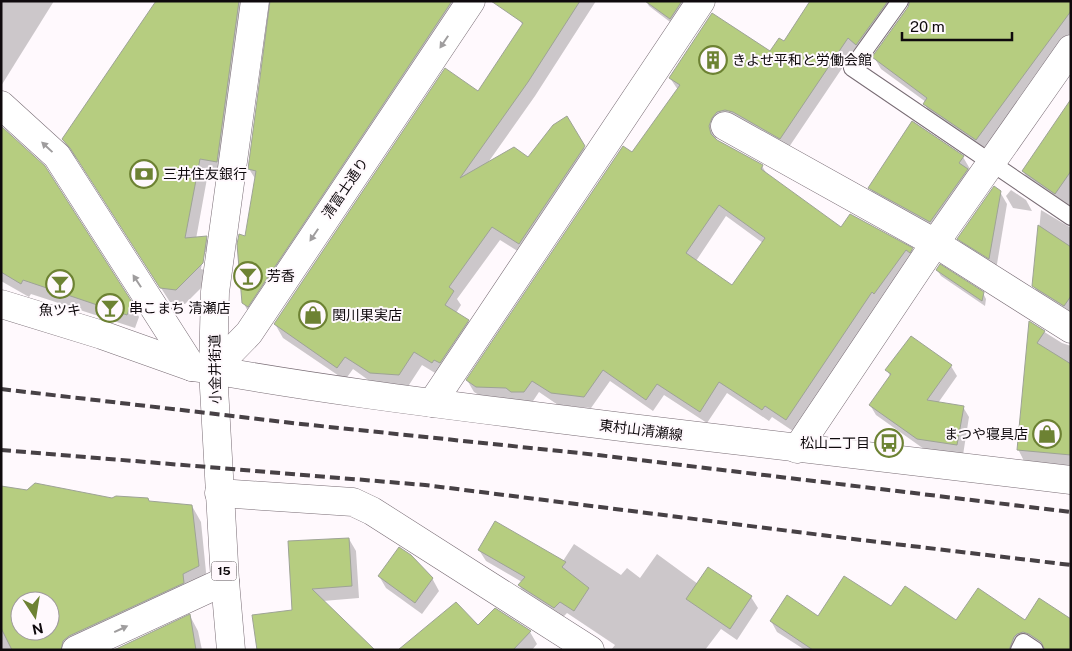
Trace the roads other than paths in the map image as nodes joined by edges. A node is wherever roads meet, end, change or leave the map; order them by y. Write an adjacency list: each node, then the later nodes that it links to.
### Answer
1 (255, 1): 13 (street, 小金井街道 / 15)
2 (471, 1): 13 (street, 清富士通り, one-way to 13)
3 (701, 1): 14 (street)
4 (900, 1): 8 (lane)
5 (1071, 49): 8 (street)
6 (1, 105): 13 (street, one-way to 6)
7 (725, 126): 10 (street)
8 (992, 163): 9 (lane); 10 (street)
9 (1071, 217)
10 (935, 242): 12 (street); 15 (street)
11 (1, 304): 13 (street, 東村山清瀬線)
12 (1071, 329)
13 (202, 368): 14 (street, 東村山清瀬線); 17 (street, 小金井街道 / 15)
14 (432, 403): 15 (street, 東村山清瀬線)
15 (798, 449): 16 (street, 東村山清瀬線)
16 (1071, 480)
17 (219, 492): 18 (street, 小金井街道 / 15); 21 (street)
18 (225, 581): 19 (street, one-way to 18); 20 (street, 小金井街道 / 15)
19 (76, 650)
20 (231, 650)
21 (590, 650)
22 (1019, 650): 23 (lane)
23 (1035, 650)

